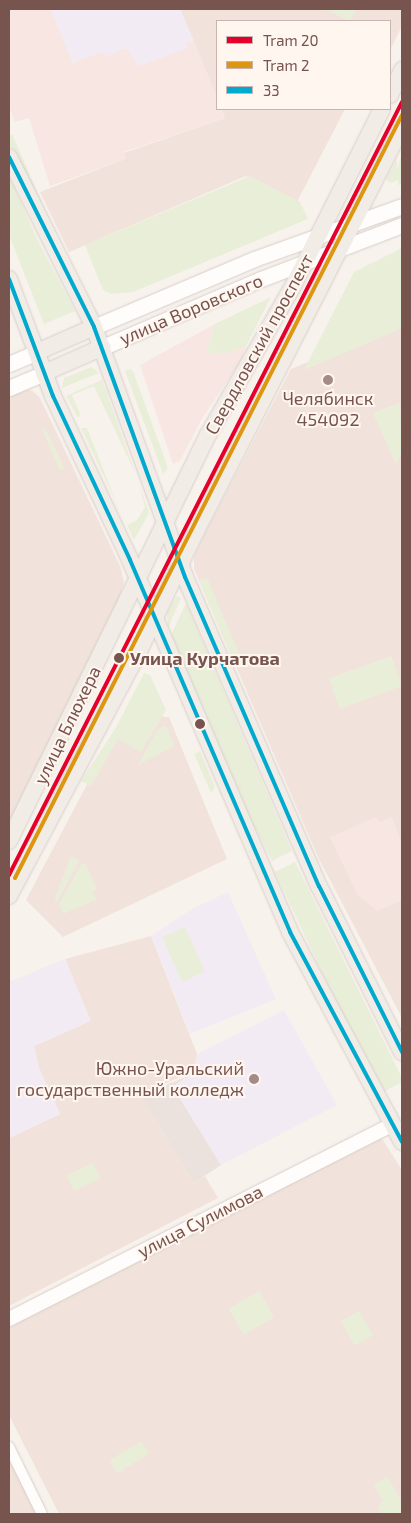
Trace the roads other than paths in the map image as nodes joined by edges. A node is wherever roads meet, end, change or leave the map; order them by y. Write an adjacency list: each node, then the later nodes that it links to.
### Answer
1 (402, 70): 2 (main road)
2 (391, 92)
3 (381, 110): 9 (main road, Свердловский проспект)
4 (402, 126): 8 (main road, Свердловский проспект)
5 (9, 157): 13 (main road)
6 (402, 206): 8 (main road, улица Воровского)
7 (402, 225): 10 (main road, улица Воровского)
8 (351, 226): 9 (main road, улица Воровского); 10 (main road, Свердловский проспект)
9 (316, 239): 11 (main road, Свердловский проспект); 13 (main road, улица Воровского)
10 (338, 252): 11 (main road, улица Воровского); 20 (main road, Свердловский проспект)
11 (305, 263): 14 (main road, улица Воровского); 19 (main road, Свердловский проспект)
12 (9, 279): 15 (main road)
13 (94, 328): 14 (main road); 15 (main road, улица Воровского)
14 (102, 347): 17 (main road, улица Воровского); 19 (main road)
15 (37, 352): 16 (main road, улица Воровского); 17 (main road)
16 (9, 364)
17 (44, 372): 18 (main road, улица Воровского); 21 (main road)
18 (9, 388)
19 (166, 523): 20 (main road); 21 (main road, Свердловский проспект)
20 (180, 565): 22 (main road, Свердловский проспект); 25 (main road)
21 (138, 581): 22 (main road); 23 (main road, улица Блюхера)
22 (153, 620): 24 (main road, улица Блюхера); 26 (main road)
23 (9, 842)
24 (9, 896)
25 (402, 1052)
26 (397, 1122): 27 (main road); 28 (street, улица Сулимова)
27 (402, 1142)
28 (9, 1319)
29 (9, 1447): 30 (street)
30 (42, 1514)

